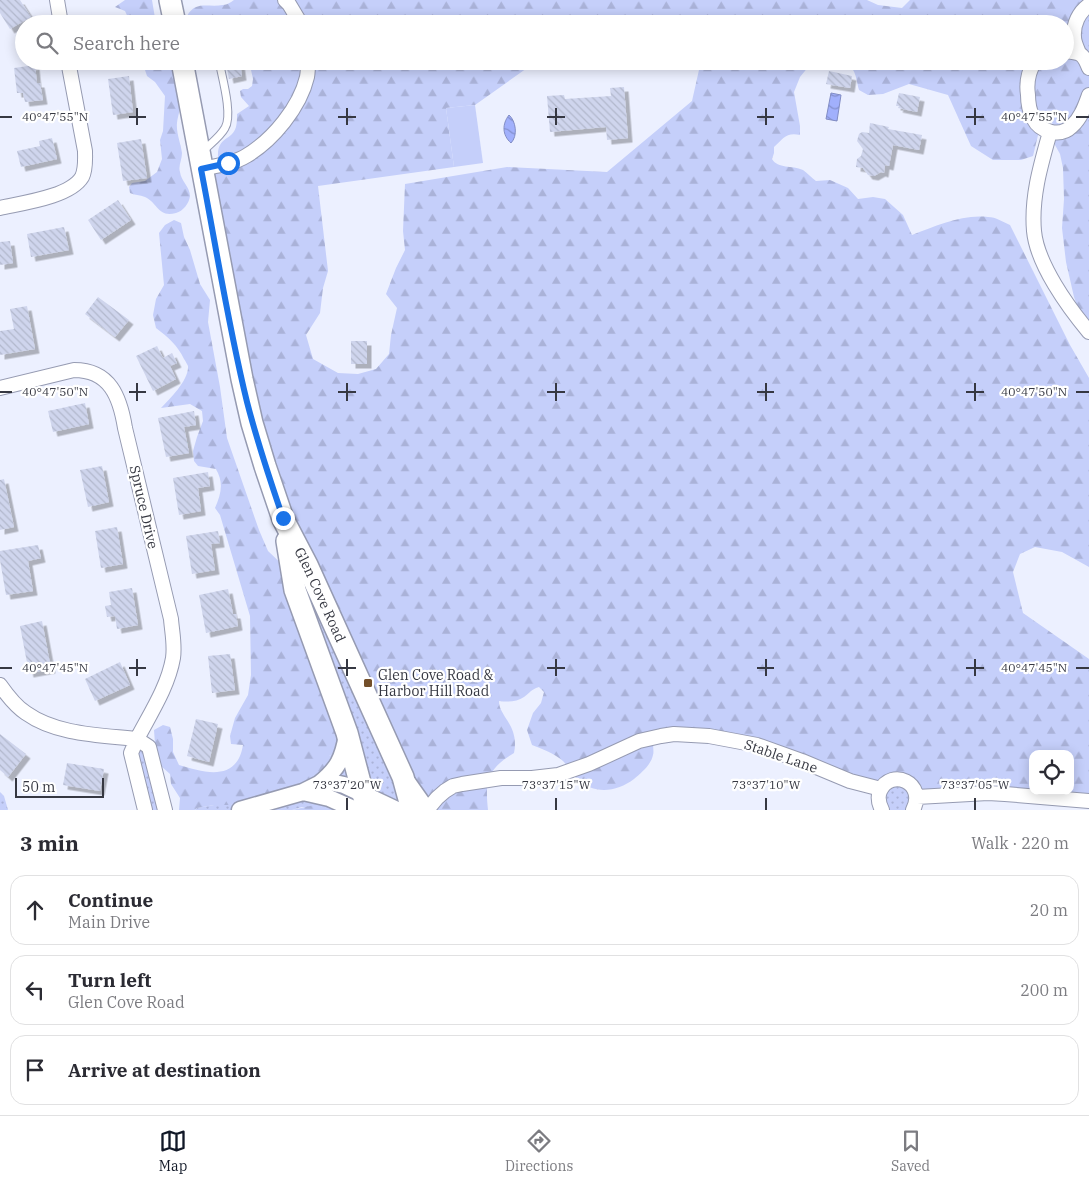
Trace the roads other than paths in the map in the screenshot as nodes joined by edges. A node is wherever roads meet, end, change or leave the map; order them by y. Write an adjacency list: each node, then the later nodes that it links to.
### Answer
1 (57, 0): 5 (street)
2 (170, 0): 6 (main road)
3 (285, 0): 7 (street)
4 (1089, 5): 8 (street)
5 (60, 15)
6 (173, 15)
7 (296, 15)
8 (1074, 38)
9 (1074, 53): 10 (street)
10 (1089, 68)
11 (70, 70): 19 (street)
12 (184, 70): 18 (main road, Glen Cove Road)
13 (221, 70): 18 (lane)
14 (307, 70): 18 (street)
15 (1030, 70): 17 (street)
16 (1089, 95): 17 (street)
17 (1050, 132): 20 (street)
18 (200, 162): 22 (main road, Glen Cove Road)
19 (0, 208)
20 (1089, 332)
21 (0, 388): 25 (street, Spruce Drive)
22 (283, 518): 24 (main road, Glen Cove Road); 26 (main road, Glen Cove Road)
23 (0, 685): 25 (street)
24 (347, 732): 27 (street); 32 (main road, Glen Cove Road)
25 (137, 739): 33 (street, Spruce Drive); 34 (street)
26 (403, 777): 37 (main road, Glen Cove Road); 38 (street)
27 (319, 784): 29 (street); 32 (street)
28 (881, 790): 31 (street); 38 (street, Stable Lane); 39 (street)
29 (303, 792): 32 (street); 35 (street)
30 (1089, 801): 31 (street)
31 (915, 804)
32 (362, 805): 36 (street)
33 (145, 810)
34 (165, 810)
35 (240, 810)
36 (397, 810)
37 (412, 810)
38 (427, 810)
39 (882, 810)

